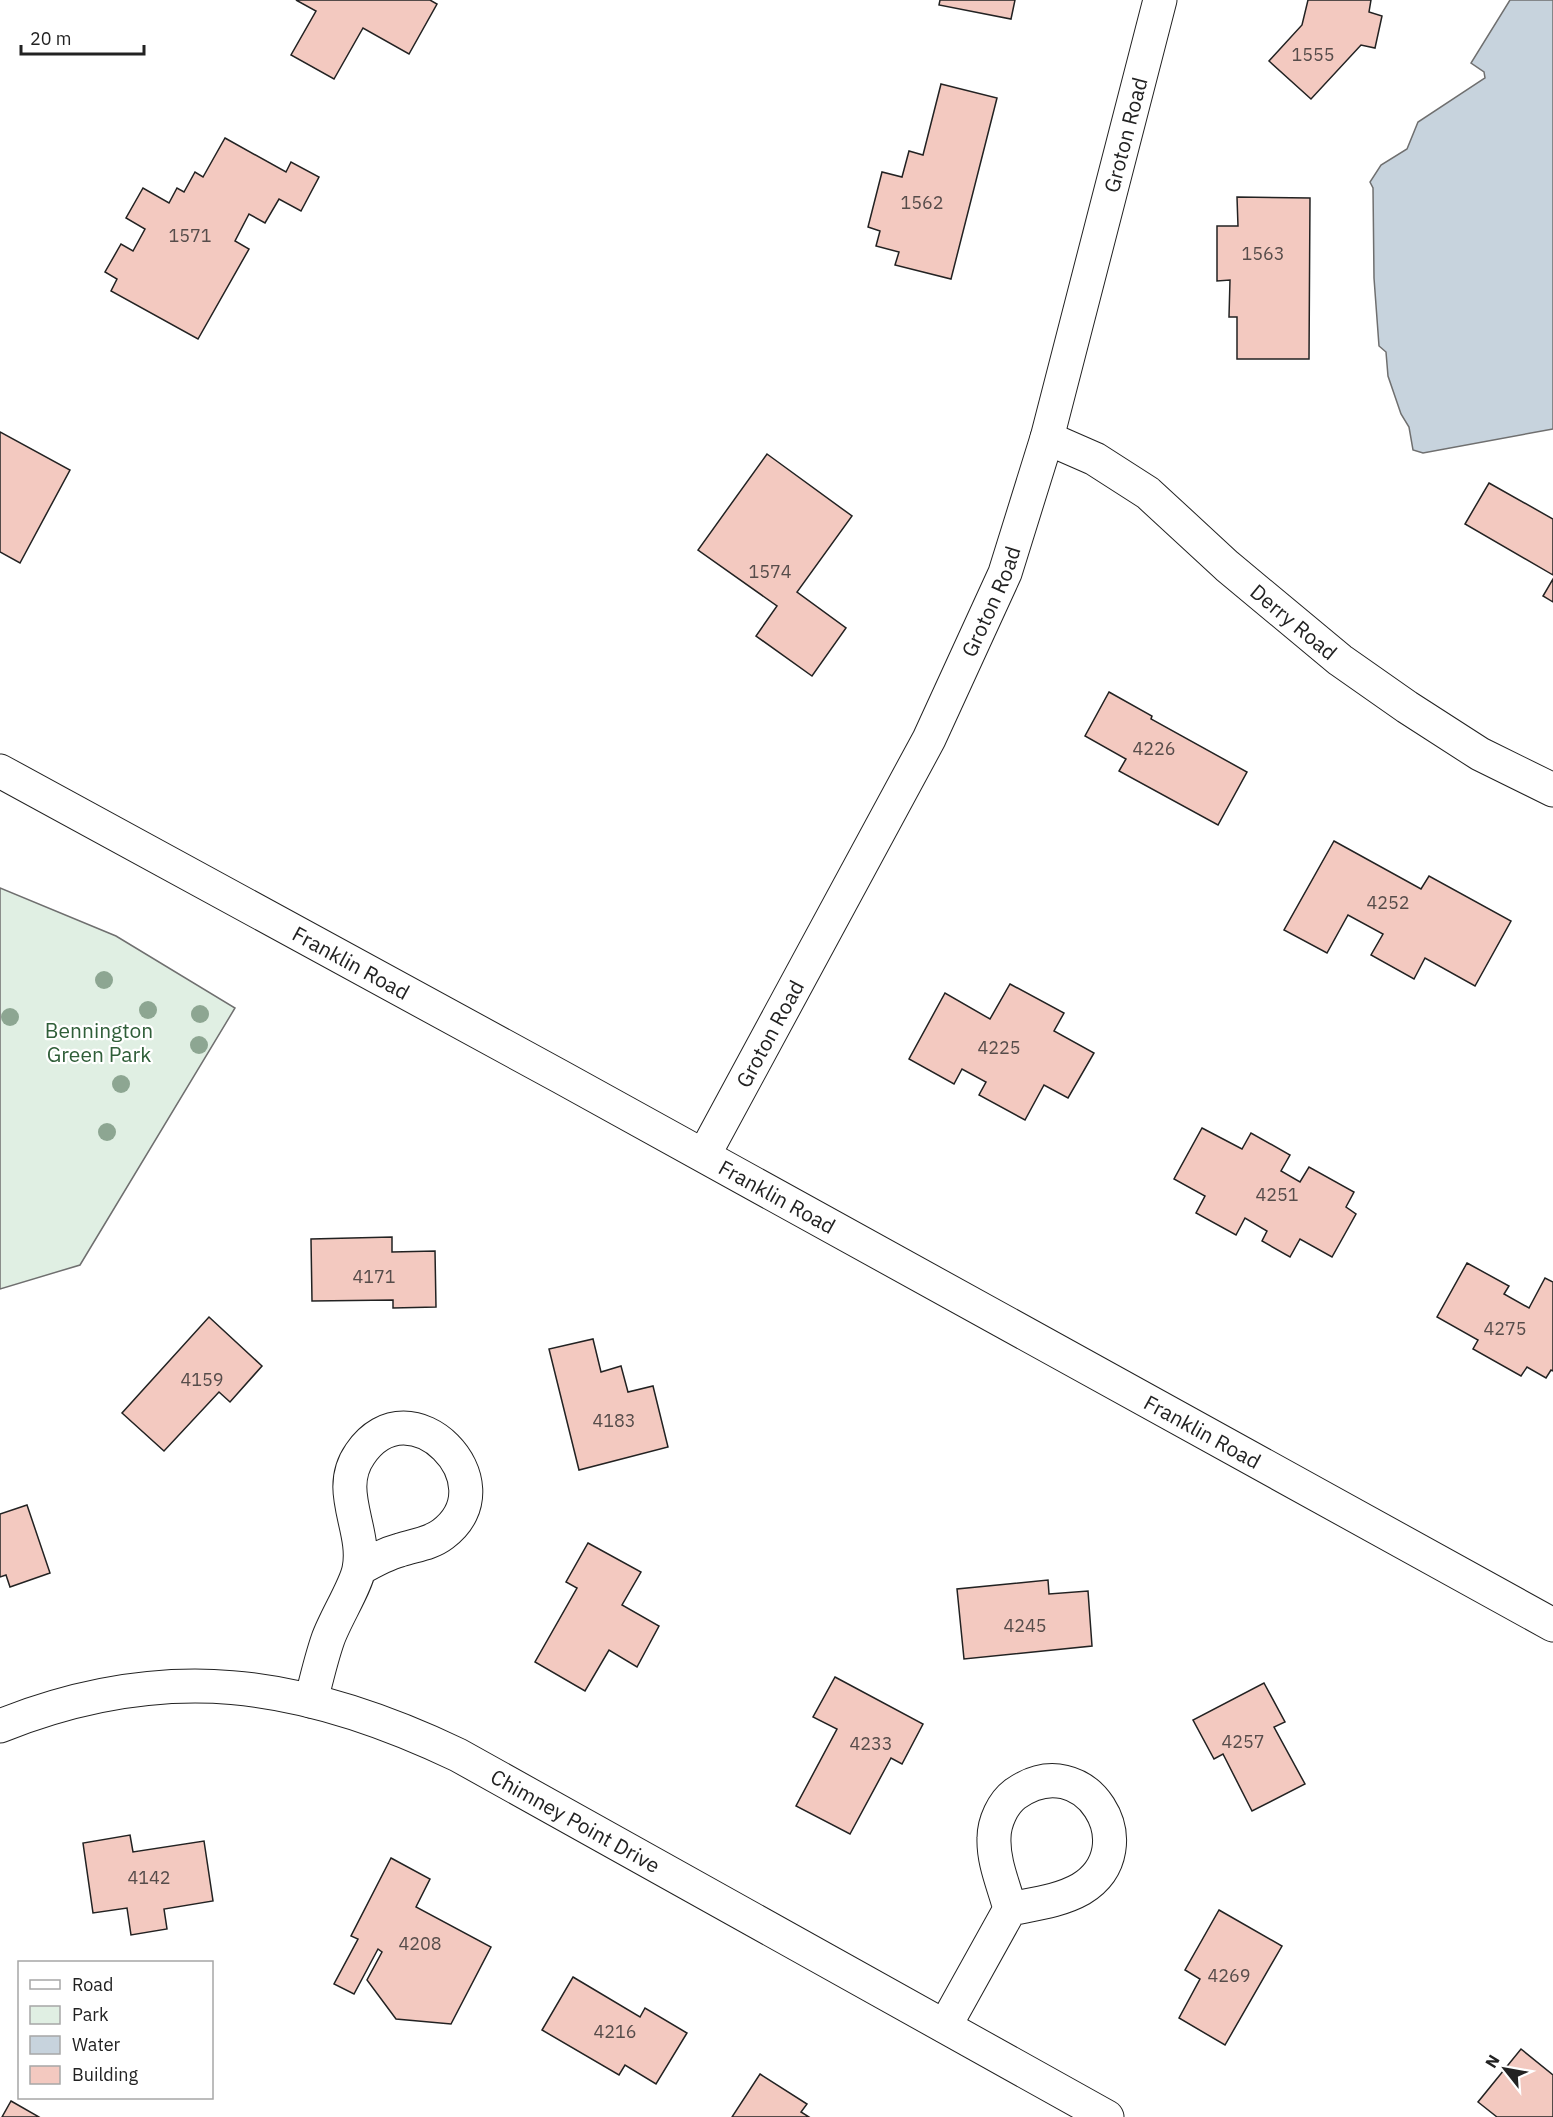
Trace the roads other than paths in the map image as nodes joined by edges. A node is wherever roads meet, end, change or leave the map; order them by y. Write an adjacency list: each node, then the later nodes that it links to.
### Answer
1 (1160, 0): 2 (street, Groton Road)
2 (1047, 438): 4 (street, Derry Road); 5 (street, Groton Road)
3 (0, 771): 5 (street, Franklin Road)
4 (1553, 790)
5 (704, 1155): 7 (street, Franklin Road)
6 (359, 1569): 8 (street)
7 (1553, 1626)
8 (311, 1701): 9 (street, Chimney Point Drive); 11 (street, Chimney Point Drive)
9 (0, 1726)
10 (1011, 1909): 11 (street)
11 (945, 2026): 12 (street, Chimney Point Drive)
12 (1107, 2117)

